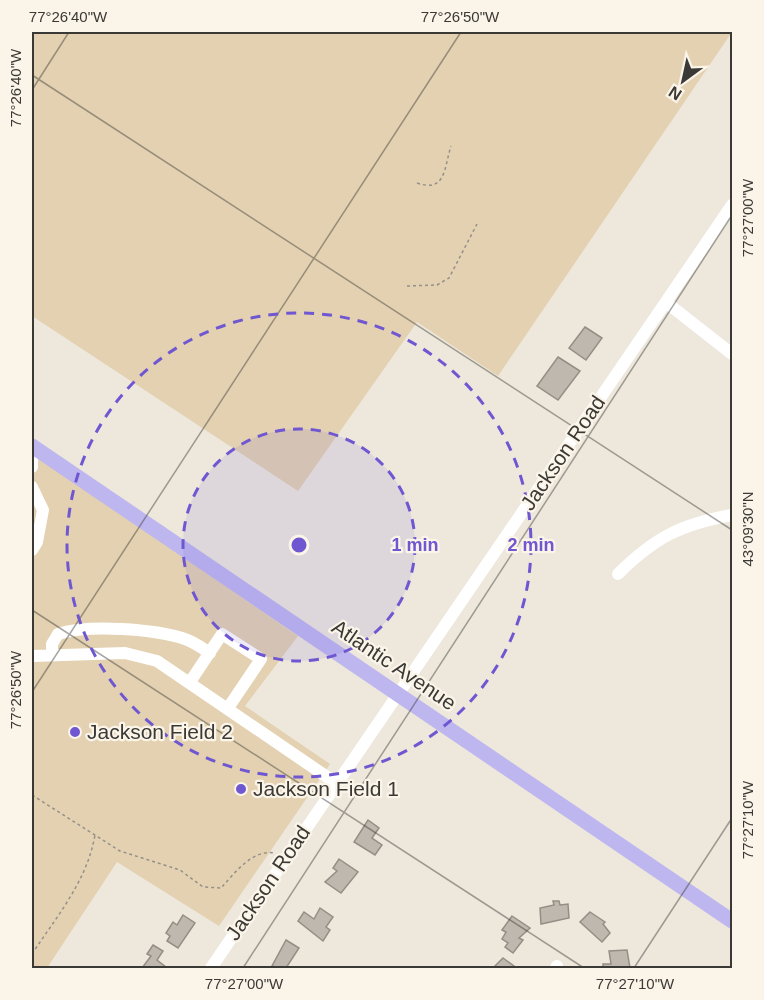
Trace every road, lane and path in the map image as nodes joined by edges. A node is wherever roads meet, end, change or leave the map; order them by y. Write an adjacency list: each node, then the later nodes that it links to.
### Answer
1 (451, 146): 2 (path)
2 (417, 183)
3 (732, 205): 6 (street, Jackson Road)
4 (477, 224): 5 (path)
5 (407, 286)
6 (667, 303): 7 (street); 18 (street, Jackson Road)
7 (732, 354)
8 (33, 453): 9 (street); 18 (main road, Atlantic Avenue)
9 (32, 467)
10 (32, 487): 12 (street)
11 (732, 515): 13 (street)
12 (32, 550)
13 (618, 574)
14 (210, 653): 16 (street); 17 (street); 19 (street)
15 (32, 656): 16 (street)
16 (52, 656): 17 (street)
17 (190, 682): 19 (street)
18 (398, 693): 20 (street, Jackson Road); 24 (main road, Atlantic Avenue)
19 (228, 708): 20 (street)
20 (336, 783): 26 (street, Jackson Road)
21 (32, 795): 22 (path)
22 (95, 835): 23 (path); 25 (path)
23 (273, 853)
24 (732, 921)
25 (32, 954)
26 (211, 969)

